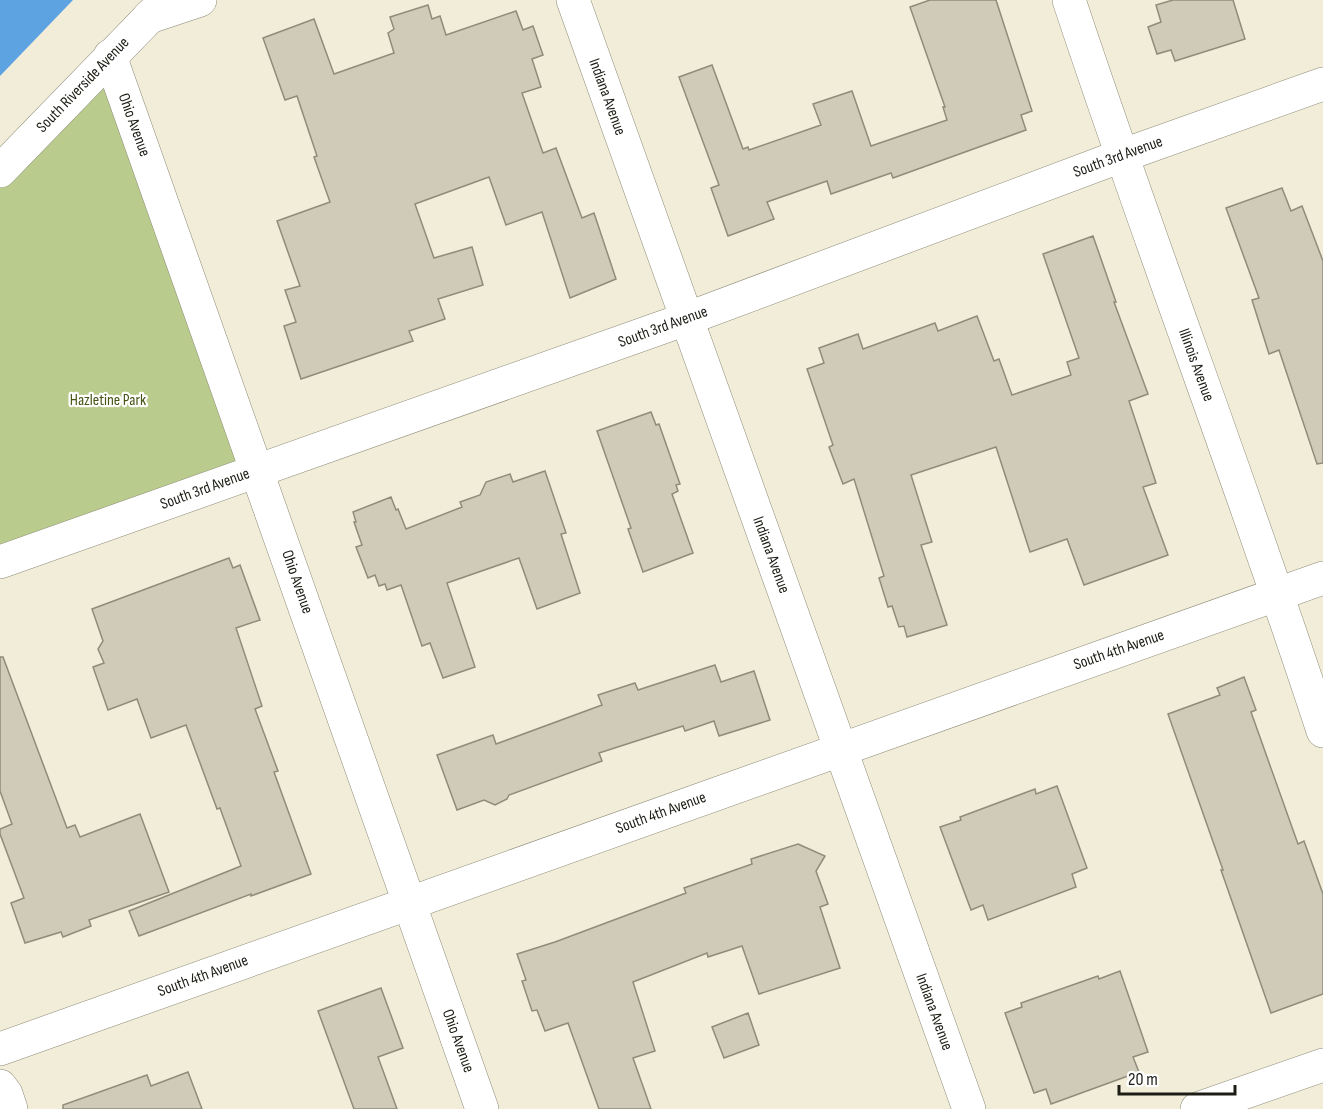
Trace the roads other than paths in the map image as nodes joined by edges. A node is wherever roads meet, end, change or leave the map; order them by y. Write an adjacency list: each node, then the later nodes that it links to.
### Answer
1 (200, 0): 4 (street)
2 (573, 0): 9 (street, Indiana Avenue)
3 (1069, 0): 7 (street, Illinois Avenue)
4 (157, 9): 5 (street, South Riverside Avenue)
5 (110, 56): 8 (street, South Riverside Avenue); 10 (street, Ohio Avenue)
6 (1323, 84): 7 (street, South 3rd Avenue)
7 (1121, 156): 9 (street, South 3rd Avenue); 13 (street, Illinois Avenue)
8 (0, 171)
9 (686, 319): 10 (street, South 3rd Avenue); 15 (street, Indiana Avenue)
10 (257, 471): 11 (street, South 3rd Avenue); 16 (street, Ohio Avenue)
11 (0, 562)
12 (1323, 578): 13 (street, South 4th Avenue)
13 (1278, 594): 14 (street, Illinois Avenue); 15 (street, South 4th Avenue)
14 (1323, 731)
15 (840, 749): 16 (street, South 4th Avenue); 22 (street, Indiana Avenue)
16 (410, 902): 17 (street, South 4th Avenue); 21 (street, Ohio Avenue)
17 (0, 1049)
18 (1323, 1065): 23 (street)
19 (0, 1086): 20 (street)
20 (10, 1109)
21 (483, 1109)
22 (969, 1109)
23 (1197, 1109)

